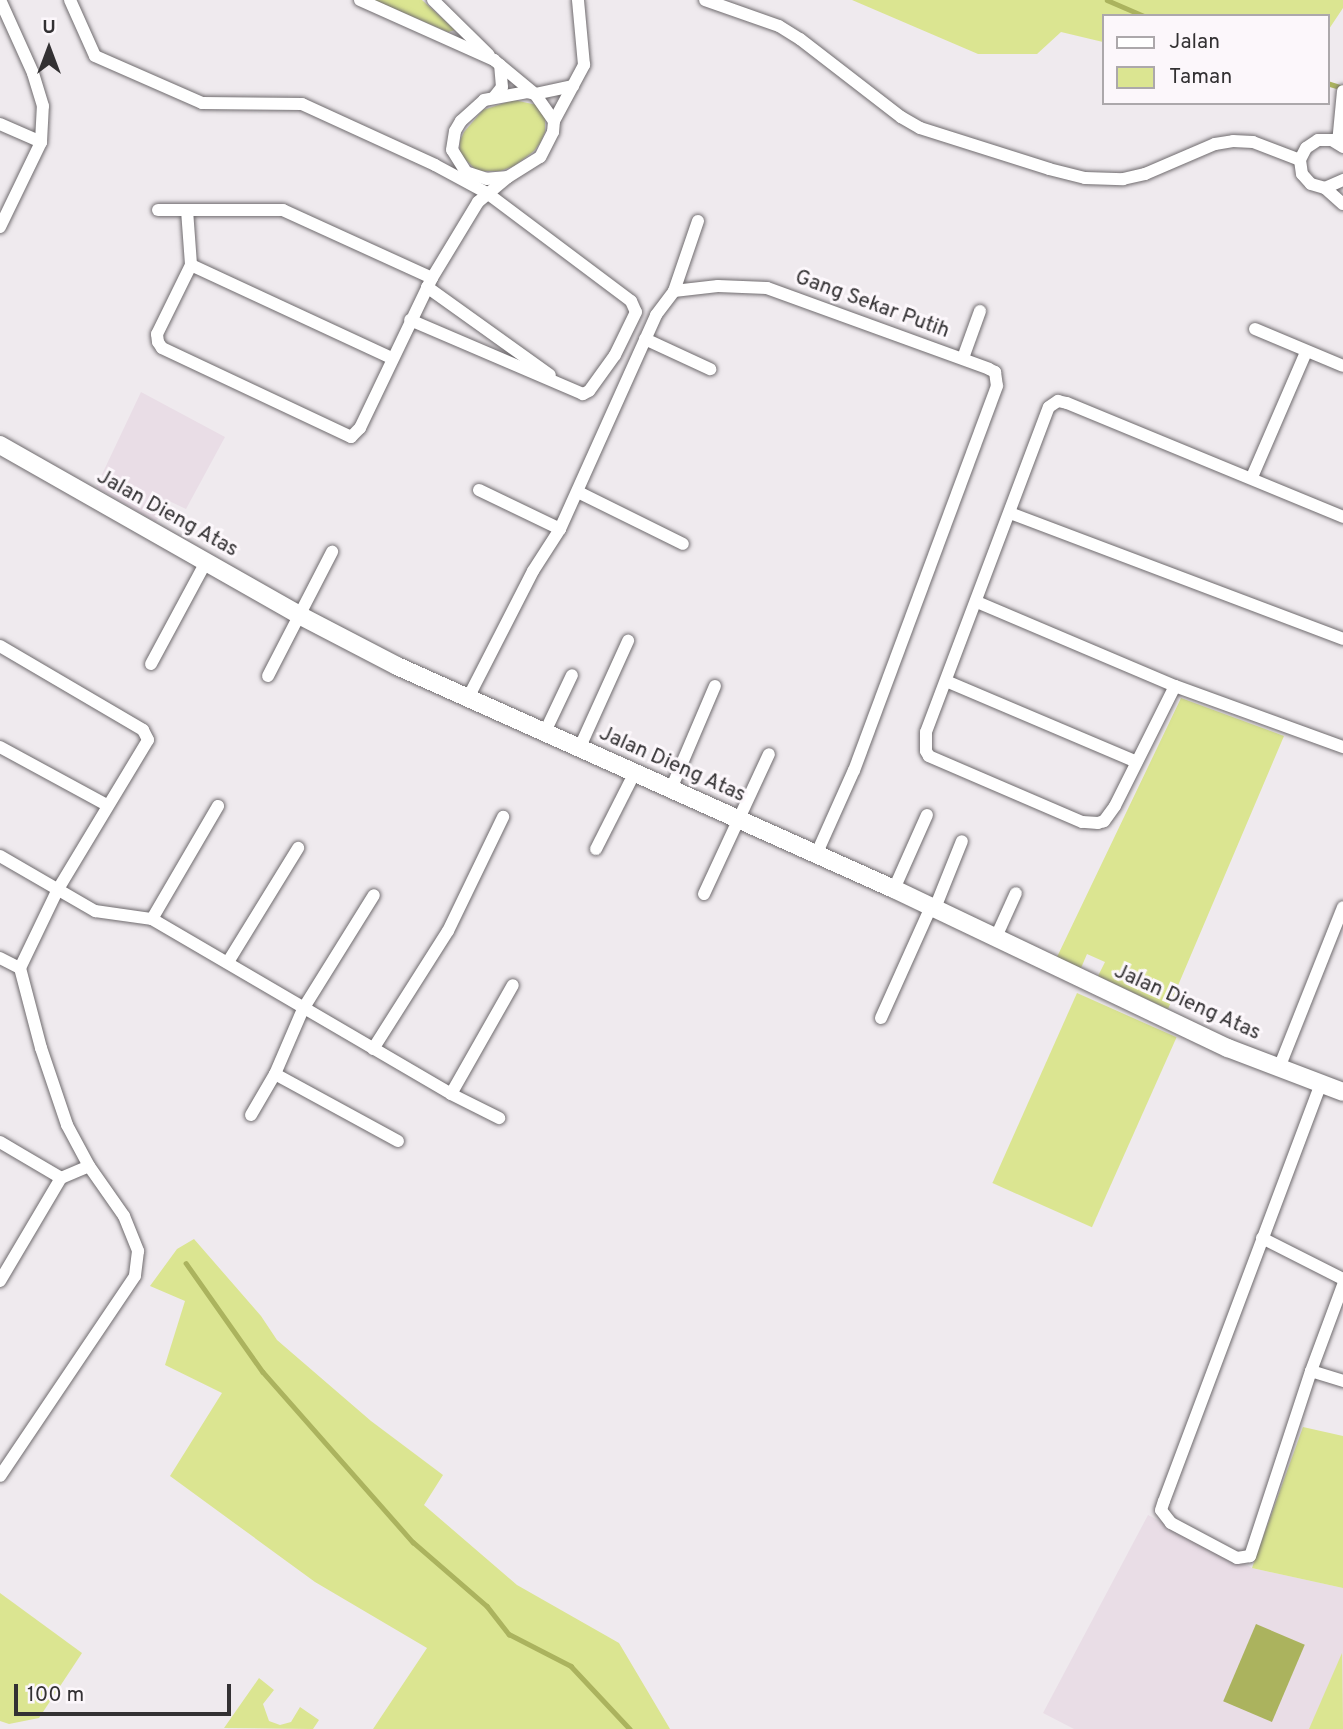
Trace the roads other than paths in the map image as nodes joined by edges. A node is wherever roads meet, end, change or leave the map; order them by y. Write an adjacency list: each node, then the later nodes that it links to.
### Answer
1 (0, 0): 14 (street)
2 (70, 0): 18 (street)
3 (360, 0): 7 (street)
4 (433, 0): 7 (street)
5 (578, 0): 8 (street)
6 (705, 0): 17 (street)
7 (497, 63): 9 (street); 11 (street)
8 (573, 86): 9 (street); 12 (street)
9 (535, 94): 11 (street); 12 (street)
10 (1342, 94): 15 (street)
11 (495, 96): 16 (street)
12 (554, 121): 20 (street)
13 (0, 124): 14 (street)
14 (41, 142): 26 (street)
15 (1340, 145): 17 (street)
16 (452, 150): 18 (street); 19 (street)
17 (1300, 160): 23 (street)
18 (435, 165): 22 (street)
19 (466, 172): 20 (street); 22 (street)
20 (508, 177): 24 (street)
21 (1343, 180): 23 (street)
22 (472, 185): 24 (street)
23 (1325, 188): 25 (street)
24 (483, 198): 32 (street); 43 (street)
25 (1343, 205)
26 (5, 207): 30 (street)
27 (158, 210): 28 (street)
28 (187, 210): 31 (street); 32 (street)
29 (698, 221): 33 (street)
30 (0, 227)
31 (191, 265): 39 (street); 39 (street)
32 (429, 283): 35 (street); 43 (street)
33 (674, 291): 37 (street); 40 (street, Gang Sekar Putih)
34 (980, 311): 40 (street)
35 (410, 320): 39 (street); 43 (street)
36 (1255, 329): 38 (street)
37 (645, 339): 42 (street); 47 (street)
38 (1306, 352): 41 (street); 45 (street)
39 (391, 358)
40 (963, 358): 82 (street, Gang Sekar Putih)
41 (1343, 366)
42 (710, 369)
43 (570, 389)
44 (0, 445): 53 (street, Jalan Dieng Atas)
45 (1252, 477): 48 (street); 49 (street)
46 (479, 490): 50 (street)
47 (578, 492): 50 (street); 51 (street)
48 (1010, 513): 54 (street); 56 (street)
49 (1343, 517)
50 (560, 529): 65 (street)
51 (683, 544)
52 (332, 552): 55 (street)
53 (206, 562): 55 (street, Jalan Dieng Atas); 59 (street)
54 (977, 602): 62 (street); 64 (street)
55 (299, 615): 61 (street); 65 (street, Jalan Dieng Atas)
56 (1343, 639)
57 (628, 641): 69 (street)
58 (0, 646): 74 (street)
59 (151, 664)
60 (572, 675): 66 (street)
61 (268, 676)
62 (946, 681): 71 (street); 71 (street)
63 (715, 686): 73 (street)
64 (1175, 686): 68 (street); 71 (street)
65 (468, 698): 66 (street, Jalan Dieng Atas)
66 (544, 734): 69 (street, Jalan Dieng Atas)
67 (0, 747): 74 (street)
68 (1343, 747)
69 (579, 749): 72 (street, Jalan Dieng Atas)
70 (769, 754): 78 (street)
71 (1137, 762)
72 (634, 774): 73 (street, Jalan Dieng Atas); 81 (street)
73 (670, 789): 78 (street, Jalan Dieng Atas)
74 (107, 805): 84 (street)
75 (218, 806): 91 (street)
76 (926, 815): 85 (street)
77 (503, 817): 99 (street)
78 (737, 818): 82 (street, Jalan Dieng Atas); 87 (street)
79 (962, 841): 90 (street)
80 (298, 848): 94 (street)
81 (596, 849)
82 (816, 855): 85 (street, Jalan Dieng Atas)
83 (0, 856): 84 (street)
84 (58, 889): 91 (street); 95 (street)
85 (894, 889): 90 (street, Jalan Dieng Atas)
86 (1016, 893): 92 (street)
87 (704, 894)
88 (374, 895): 97 (street)
89 (1343, 907): 100 (street)
90 (933, 908): 92 (street, Jalan Dieng Atas); 98 (street)
91 (152, 919): 94 (street)
92 (996, 937): 100 (street, Jalan Dieng Atas)
93 (0, 958): 95 (street)
94 (228, 962): 97 (street)
95 (20, 968): 109 (street)
96 (513, 985): 104 (street)
97 (303, 1009): 99 (street); 101 (street)
98 (881, 1017)
99 (373, 1049): 104 (street)
100 (1279, 1068): 102 (street, Jalan Dieng Atas)
101 (275, 1074): 105 (street); 107 (street)
102 (1321, 1084): 103 (street, Jalan Dieng Atas); 111 (street)
103 (1343, 1092)
104 (452, 1094): 106 (street)
105 (251, 1115)
106 (499, 1118)
107 (398, 1141)
108 (0, 1142): 110 (street)
109 (89, 1166): 110 (street); 117 (street)
110 (61, 1178): 113 (street)
111 (1262, 1238): 112 (street); 115 (street)
112 (1343, 1279)
113 (0, 1281)
114 (1343, 1285): 115 (street)
115 (1311, 1371): 116 (street)
116 (1343, 1381)
117 (0, 1476)

